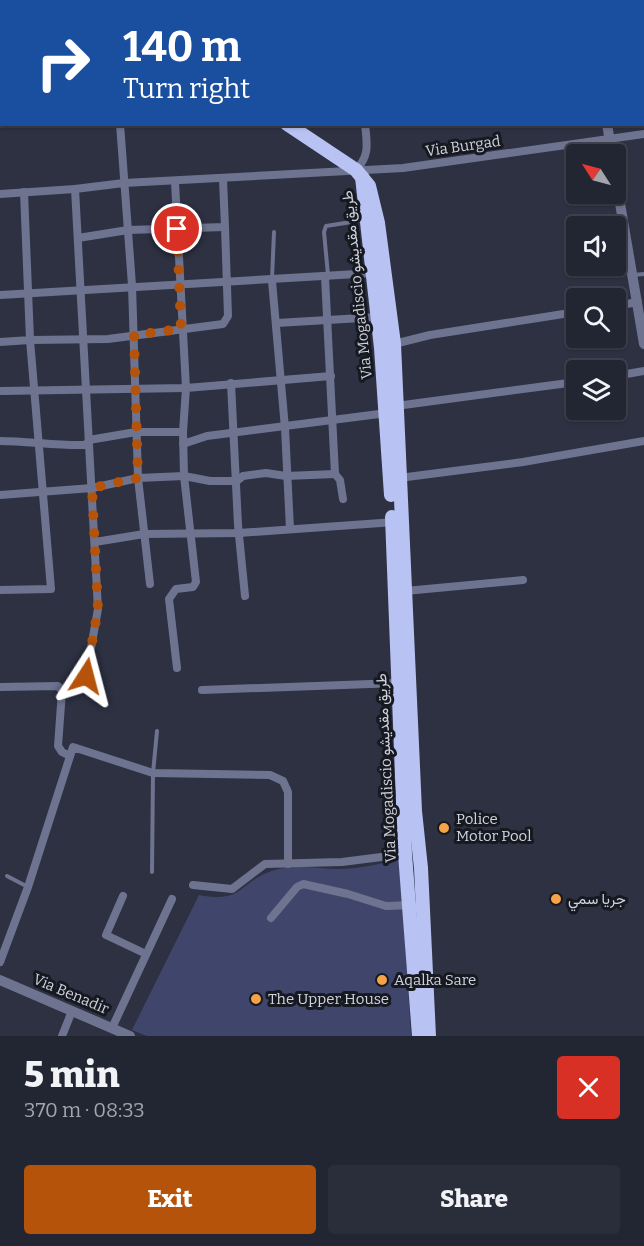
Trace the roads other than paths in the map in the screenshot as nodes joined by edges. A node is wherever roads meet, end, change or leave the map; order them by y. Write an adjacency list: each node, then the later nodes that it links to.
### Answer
1 (120, 126): 11 (street)
2 (290, 126): 8 (highway)
3 (365, 126): 8 (street)
4 (607, 126): 6 (street)
5 (644, 134): 6 (street, Via Burgad)
6 (609, 140): 7 (street); 8 (street, Via Burgad)
7 (610, 144)
8 (359, 174): 9 (street, Via Burgad); 16 (highway, Via Mogadiscio طريق مقديشو); 44 (highway, Via Mogadiscio طريق مقديشو)
9 (223, 179): 10 (street, Via Burgad); 17 (street)
10 (175, 182): 11 (street, Via Burgad); 18 (street)
11 (124, 183): 12 (street, Via Burgad); 19 (street)
12 (75, 189): 13 (street, Via Burgad); 21 (street)
13 (24, 192): 14 (street, Via Burgad); 30 (street)
14 (0, 194)
15 (622, 204): 23 (street)
16 (366, 220): 22 (highway, Via Mogadiscio طريق مقديشو); 24 (lane)
17 (225, 227): 18 (street); 26 (street)
18 (177, 229): 19 (street); 27 (street)
19 (128, 230): 21 (street); 28 (street)
20 (274, 232): 25 (lane)
21 (78, 238): 29 (street)
22 (374, 273): 24 (street); 35 (highway, Via Mogadiscio طريق مقديشو)
23 (638, 275): 32 (street)
24 (326, 276): 25 (street); 36 (street)
25 (272, 281): 26 (street); 37 (street)
26 (227, 282): 27 (street); 39 (street)
27 (179, 283): 28 (street); 39 (street)
28 (132, 285): 29 (street); 40 (street)
29 (81, 290): 30 (street); 41 (street)
30 (29, 294): 31 (street); 42 (street)
31 (0, 295)
32 (638, 302): 33 (street); 38 (street)
33 (626, 304)
34 (566, 314): 44 (street)
35 (378, 317): 36 (street); 57 (highway, Via Mogadiscio طريق مقديشو)
36 (329, 321): 37 (street); 48 (street)
37 (277, 323): 49 (street)
38 (643, 326): 45 (street)
39 (181, 329): 40 (street); 54 (street)
40 (134, 335): 41 (street); 52 (street)
41 (84, 338): 42 (street); 53 (street)
42 (30, 340): 43 (street); 56 (street)
43 (0, 342)
44 (394, 344): 57 (highway, Via Mogadiscio طريق مقديشو)
45 (644, 344)
46 (644, 371): 47 (street)
47 (626, 374)
48 (331, 376): 49 (street); 58 (street)
49 (281, 378): 50 (street); 59 (street)
50 (231, 383): 54 (street); 62 (street)
51 (566, 384): 57 (street)
52 (134, 387): 53 (street); 54 (street); 60 (street)
53 (86, 388): 56 (street); 63 (street)
54 (186, 388): 61 (street)
55 (1, 391): 56 (street)
56 (34, 391): 65 (street)
57 (391, 410): 58 (street); 72 (highway, Via Mogadiscio طريق مقديشو); 78 (highway, Via Mogadiscio طريق مقديشو)
58 (334, 420): 59 (street); 68 (street)
59 (285, 428): 62 (street); 69 (street)
60 (136, 432): 61 (street); 63 (street); 71 (street)
61 (183, 432): 67 (street)
62 (232, 433): 67 (street); 73 (street)
63 (89, 440): 65 (street); 74 (street)
64 (0, 441): 65 (street)
65 (38, 441): 75 (street)
66 (644, 441): 72 (street)
67 (183, 444): 70 (street)
68 (335, 474): 69 (street); 77 (street)
69 (286, 476): 73 (street); 79 (street)
70 (184, 477): 71 (street); 73 (street); 80 (street)
71 (138, 478): 74 (street); 82 (street)
72 (399, 478): 78 (highway, Via Mogadiscio طريق مقديشو)
73 (237, 481): 81 (street)
74 (92, 488): 75 (street); 83 (street)
75 (42, 492): 76 (street); 87 (street)
76 (0, 495)
77 (343, 499)
78 (397, 522): 79 (street); 88 (highway, Via Mogadiscio طريق مقديشو); 90 (highway, Via Mogadiscio طريق مقديشو)
79 (290, 529): 81 (street)
80 (190, 532): 81 (street); 82 (street); 91 (street)
81 (239, 533): 89 (street)
82 (144, 534): 83 (street); 86 (street)
83 (95, 542): 92 (street)
84 (0, 580): 87 (street)
85 (523, 580): 88 (street)
86 (150, 584)
87 (0, 590)
88 (405, 591): 90 (highway, Via Mogadiscio طريق مقديشو)
89 (245, 596)
90 (402, 637): 93 (highway, Via Mogadiscio طريق مقديشو); 96 (highway, Via Mogadiscio طريق مقديشو)
91 (177, 668)
92 (86, 676)
93 (398, 683): 95 (street); 96 (highway, Via Mogadiscio طريق مقديشو)
94 (0, 687): 98 (street)
95 (202, 690)
96 (405, 708): 100 (highway, Via Mogadiscio طريق مقديشو); 108 (highway, Via Mogadiscio طريق مقديشو)
97 (157, 731): 99 (lane)
98 (70, 756): 99 (street); 105 (street)
99 (153, 773): 101 (street); 102 (lane)
100 (405, 854): 101 (street); 108 (highway, Via Mogadiscio طريق مقديشو)
101 (288, 864): 104 (street)
102 (152, 872)
103 (7, 876): 105 (lane)
104 (193, 885)
105 (28, 887): 111 (street)
106 (123, 896): 110 (street)
107 (172, 899): 110 (street)
108 (417, 905): 109 (street); 117 (highway, Via Mogadiscio طريق مقديشو); 118 (highway, Via Mogadiscio طريق مقديشو)
109 (271, 918)
110 (146, 954): 114 (street)
111 (0, 962)
112 (0, 980): 113 (street, Via Benadir)
113 (72, 1011): 114 (street, Via Benadir); 115 (street)
114 (112, 1028): 116 (street, Via Benadir)
115 (62, 1036)
116 (130, 1036)
117 (419, 1036)
118 (429, 1036)

